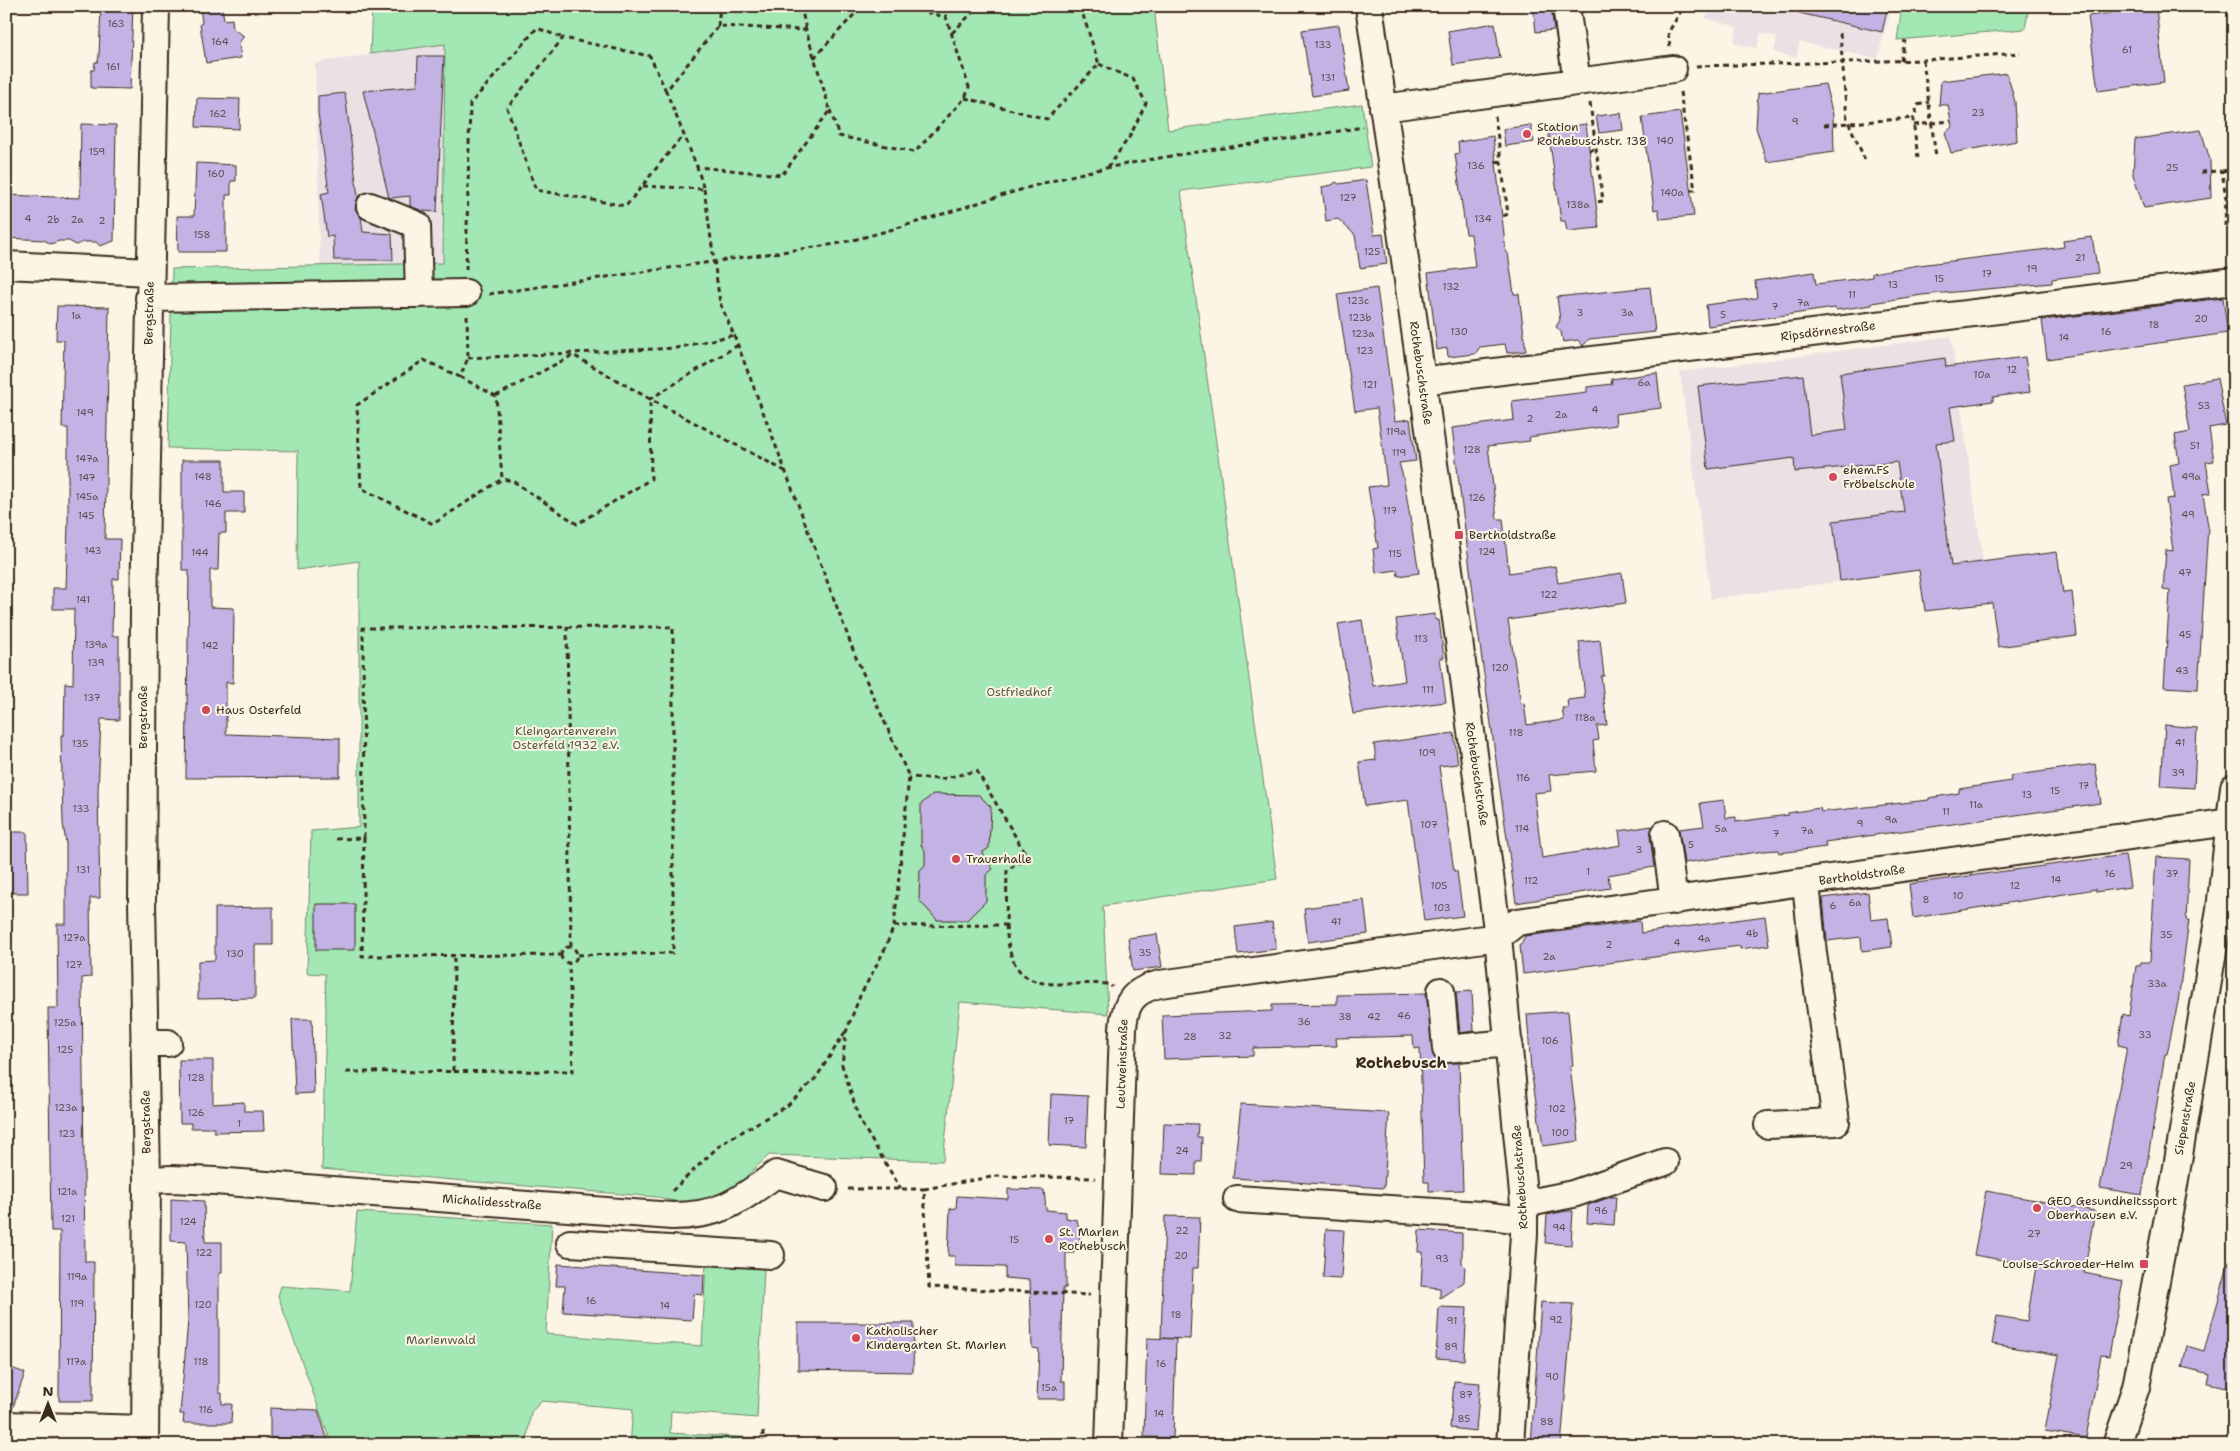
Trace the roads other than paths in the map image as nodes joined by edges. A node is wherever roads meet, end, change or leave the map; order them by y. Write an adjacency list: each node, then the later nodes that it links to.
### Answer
1 (156, 6): 10 (street, Bergstraße)
2 (1369, 6): 6 (street, Rothebuschstraße)
3 (1566, 6): 5 (street)
4 (1673, 69): 5 (street)
5 (1582, 81): 6 (street)
6 (1384, 116): 13 (street, Rothebuschstraße)
7 (370, 206): 12 (street)
8 (6, 266): 10 (street)
9 (2234, 281): 13 (street, Ripsdörnestraße)
10 (150, 285): 12 (street); 24 (street, Bergstraße)
11 (466, 293): 12 (street)
12 (419, 294)
13 (1421, 380): 19 (street, Rothebuschstraße)
14 (2234, 787): 15 (street, Siepenstraße)
15 (2230, 822): 17 (street, Bertholdstraße); 34 (street, Siepenstraße)
16 (1665, 834): 18 (street)
17 (1806, 883): 18 (street, Bertholdstraße); 22 (street)
18 (1674, 901): 19 (street, Bertholdstraße)
19 (1498, 937): 21 (street, Rothebuschstraße); 32 (street, Leutweinstraße)
20 (1441, 991): 21 (street)
21 (1509, 1043): 27 (street, Rothebuschstraße)
22 (1768, 1125)
23 (1665, 1162): 27 (street)
24 (148, 1180): 25 (street, Michalidesstraße); 31 (street, Bergstraße)
25 (824, 1188)
26 (1237, 1199): 27 (street)
27 (1524, 1212): 33 (street, Rothebuschstraße)
28 (570, 1243): 29 (street)
29 (771, 1254)
30 (6, 1425): 31 (street, Bergstraße)
31 (145, 1437)
32 (1109, 1445)
33 (1510, 1445)
34 (2116, 1445)

